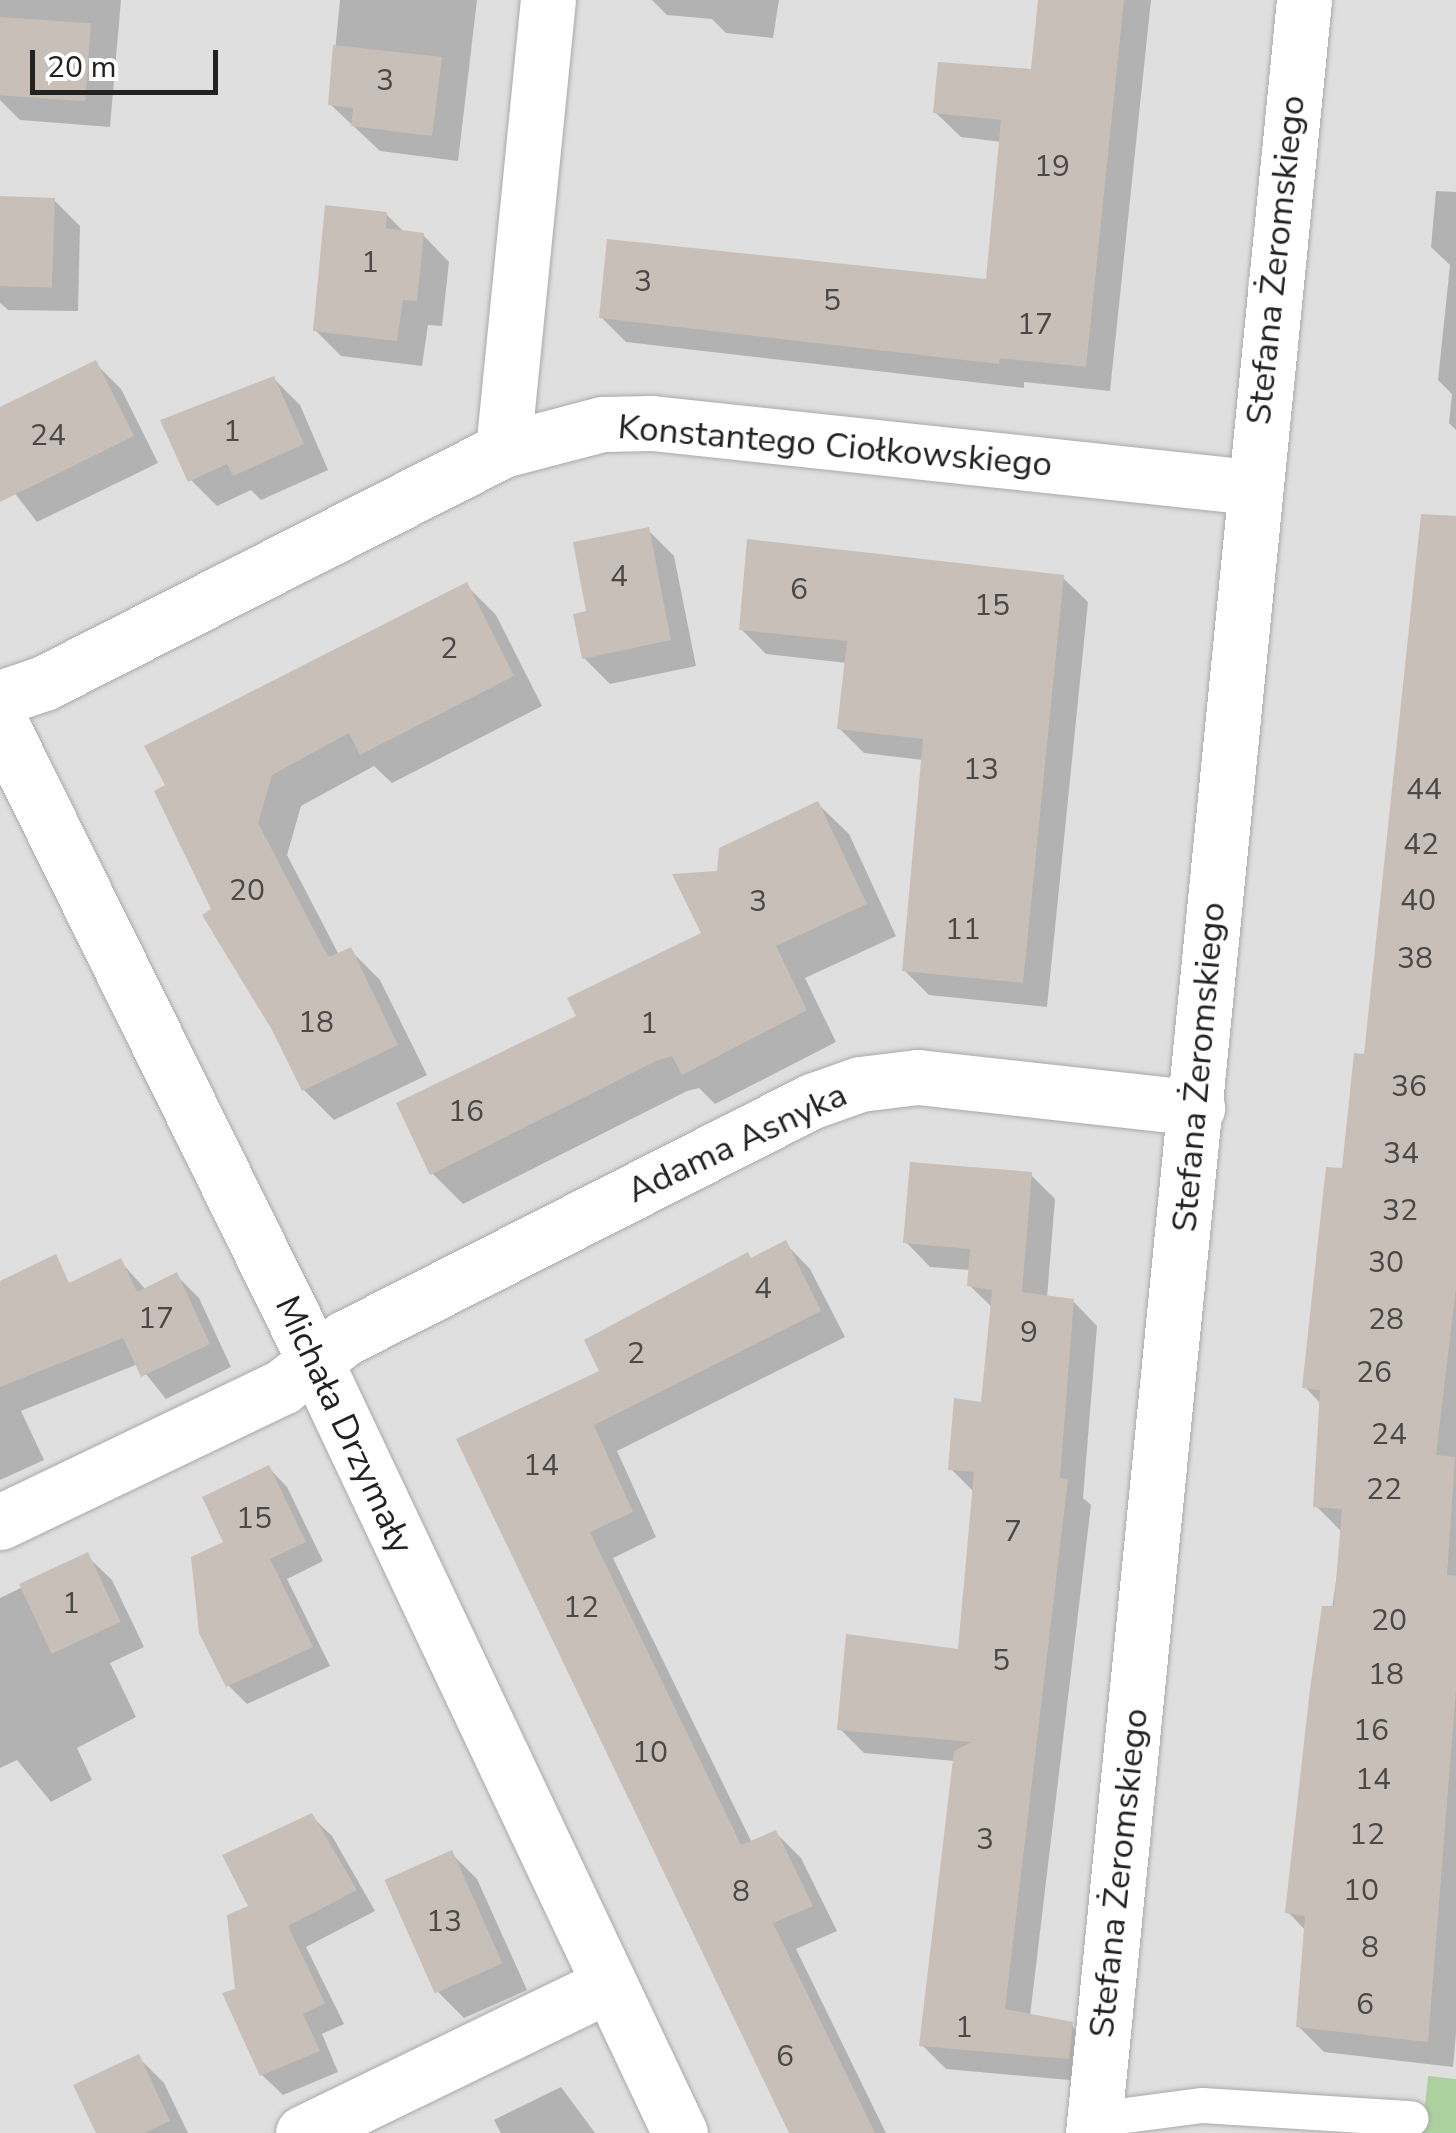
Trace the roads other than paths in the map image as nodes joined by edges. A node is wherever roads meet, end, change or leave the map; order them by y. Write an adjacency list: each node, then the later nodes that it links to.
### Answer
1 (548, 0): 3 (street)
2 (1304, 0): 4 (street, Stefana Żeromskiego)
3 (503, 450): 4 (street, Konstantego Ciołkowskiego); 5 (street, Konstantego Ciołkowskiego)
4 (1252, 487): 7 (street, Stefana Żeromskiego)
5 (0, 698)
6 (0, 722): 8 (street, Michała Drzymały)
7 (1197, 1108): 8 (street, Adama Asnyka); 12 (street, Stefana Żeromskiego)
8 (315, 1361): 9 (street, Adama Asnyka); 10 (street, Michała Drzymały)
9 (0, 1522)
10 (608, 1984): 13 (street); 14 (street, Michała Drzymały)
11 (1411, 2118): 12 (lane)
12 (1094, 2126)
13 (303, 2133)
14 (680, 2133)

